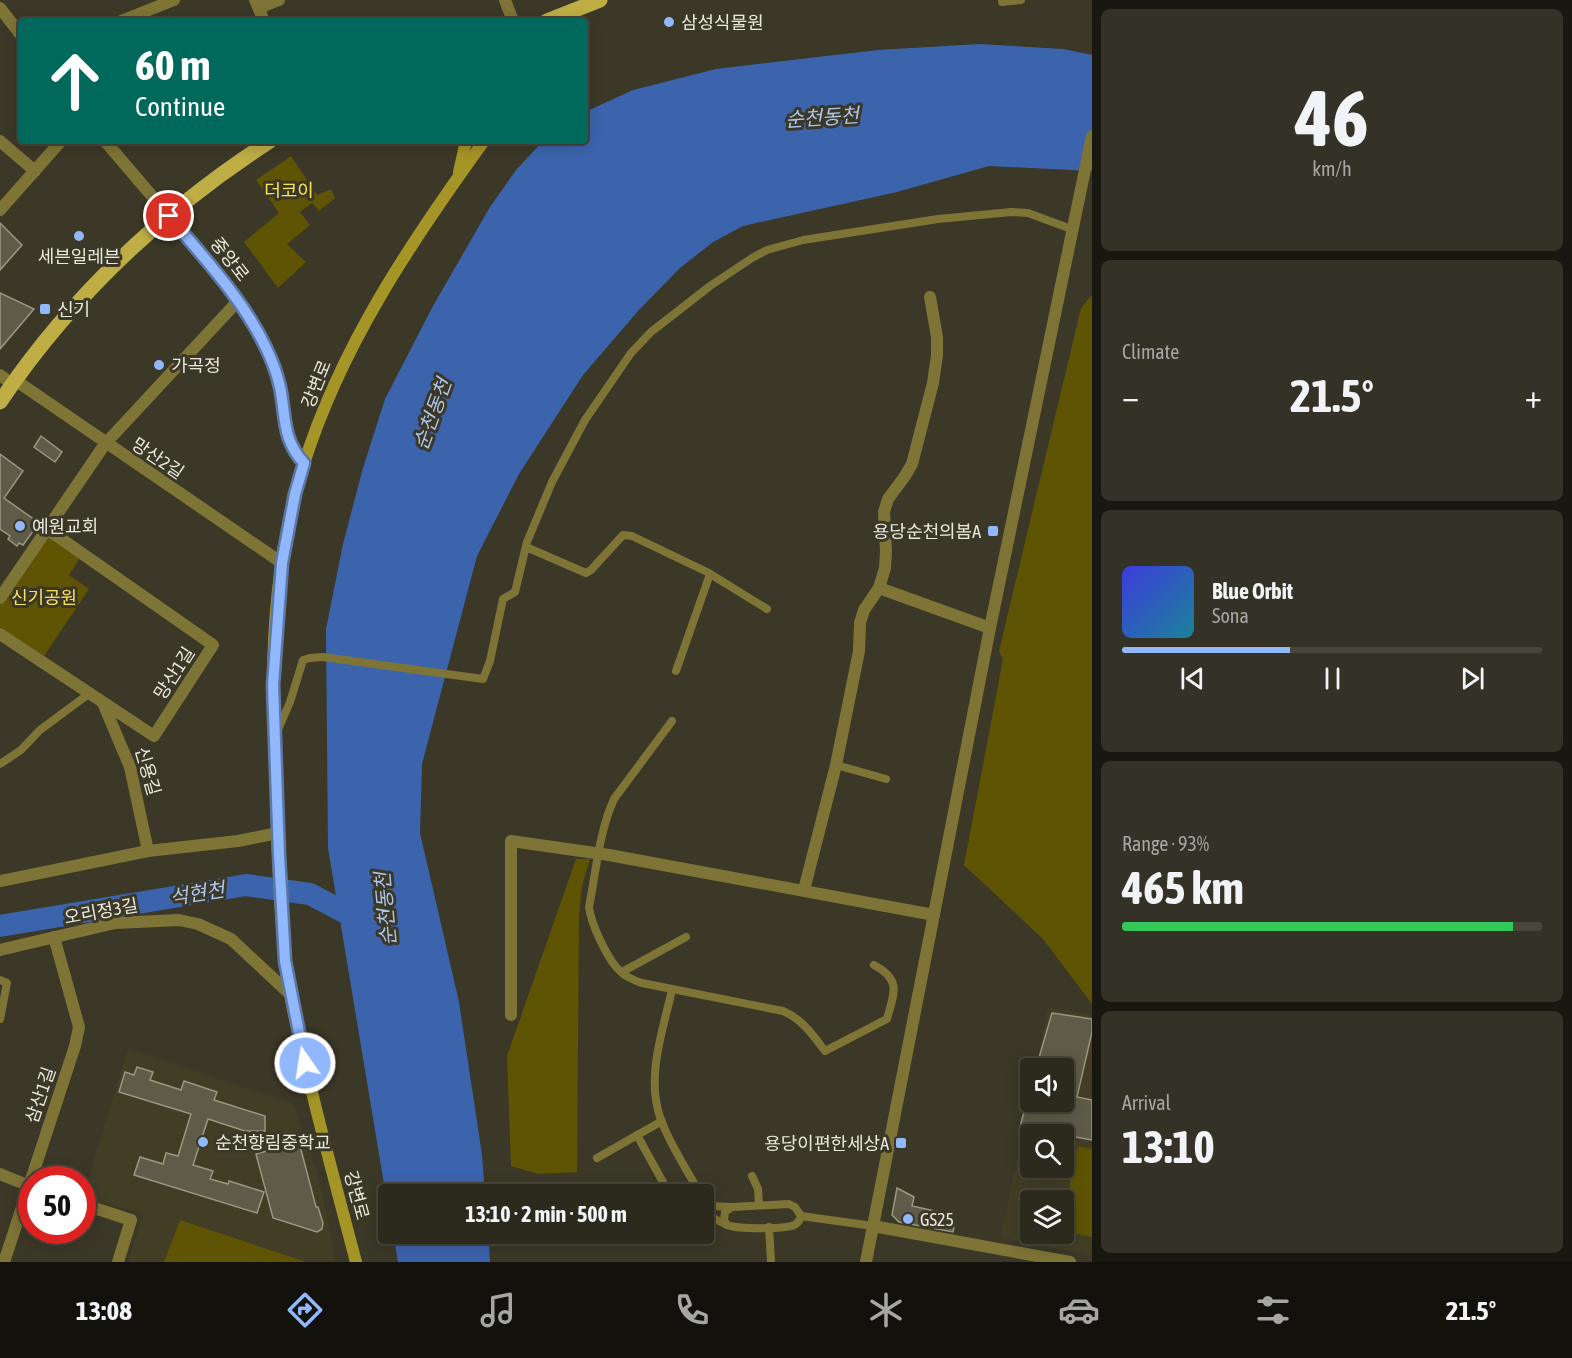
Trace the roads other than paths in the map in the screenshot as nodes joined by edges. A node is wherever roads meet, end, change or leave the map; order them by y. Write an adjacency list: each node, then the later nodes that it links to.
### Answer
1 (9, 0): 9 (street)
2 (174, 0): 10 (street)
3 (279, 0): 8 (street)
4 (505, 0): 12 (street)
5 (600, 0): 13 (main road)
6 (1021, 0): 7 (lane)
7 (1002, 2)
8 (257, 4): 11 (street)
9 (0, 6): 14 (street)
10 (129, 18)
11 (263, 18)
12 (512, 18)
13 (555, 18)
14 (18, 31)
15 (1092, 136): 26 (street)
16 (0, 141): 22 (street)
17 (58, 144): 22 (street)
18 (108, 144): 25 (street)
19 (266, 144): 25 (main road)
20 (465, 144): 23 (main road)
21 (482, 144): 23 (main road, 강변로)
22 (35, 171): 24 (street)
23 (458, 177): 32 (main road, 강변로)
24 (0, 210)
25 (169, 216): 28 (main road, 중앙로); 29 (main road)
26 (1074, 230): 34 (lane); 40 (street)
27 (930, 297): 37 (street)
28 (237, 302): 31 (street); 32 (main road, 중앙로)
29 (9, 380): 30 (main road); 31 (street, 망산2길)
30 (0, 402)
31 (105, 444): 33 (street); 35 (street, 망산2길)
32 (304, 463): 35 (main road, 강변로)
33 (47, 529): 38 (street); 44 (street, 망산1길)
34 (526, 547): 36 (lane); 46 (lane)
35 (282, 563): 46 (main road, 강변로)
36 (710, 574): 39 (lane); 42 (lane)
37 (879, 588): 40 (street); 48 (street)
38 (0, 598)
39 (767, 609)
40 (990, 628): 55 (street)
41 (0, 634): 43 (street, 망산1길)
42 (676, 671)
43 (90, 693): 44 (street, 망산1길); 47 (lane)
44 (104, 703): 51 (street, 신용길)
45 (672, 720): 52 (lane)
46 (275, 736): 50 (main road, 강변로)
47 (0, 764)
48 (836, 765): 49 (lane); 54 (street)
49 (886, 779)
50 (278, 833): 51 (street); 63 (main road, 강변로)
51 (148, 851): 53 (street)
52 (599, 854): 54 (street); 60 (lane); 64 (street)
53 (0, 881)
54 (804, 890): 55 (street)
55 (934, 915): 83 (street)
56 (686, 937): 60 (lane)
57 (54, 938): 58 (street, 오리정3길); 63 (street, 오리정3길); 69 (street, 삼산1길)
58 (0, 950)
59 (874, 964): 62 (lane)
60 (622, 972): 62 (lane)
61 (0, 980): 65 (lane)
62 (672, 990): 66 (lane)
63 (291, 995): 87 (main road, 강변로)
64 (511, 1015)
65 (0, 1018)
66 (662, 1121): 67 (lane); 74 (lane)
67 (637, 1136): 68 (lane); 73 (lane)
68 (597, 1158)
69 (36, 1166)
70 (0, 1174): 72 (street)
71 (752, 1176): 75 (lane)
72 (18, 1181)
73 (664, 1184)
74 (695, 1184)
75 (759, 1205): 77 (lane); 79 (lane)
76 (714, 1206): 77 (lane)
77 (732, 1207): 82 (lane)
78 (96, 1209): 86 (street)
79 (801, 1216): 83 (lane); 84 (lane)
80 (714, 1218): 82 (lane)
81 (18, 1221): 85 (street, 삼산1길)
82 (727, 1225): 84 (lane)
83 (873, 1226): 89 (street); 90 (street)
84 (769, 1227): 88 (lane)
85 (4, 1262)
86 (118, 1262)
87 (356, 1262)
88 (771, 1262)
89 (866, 1262)
90 (1070, 1262)

